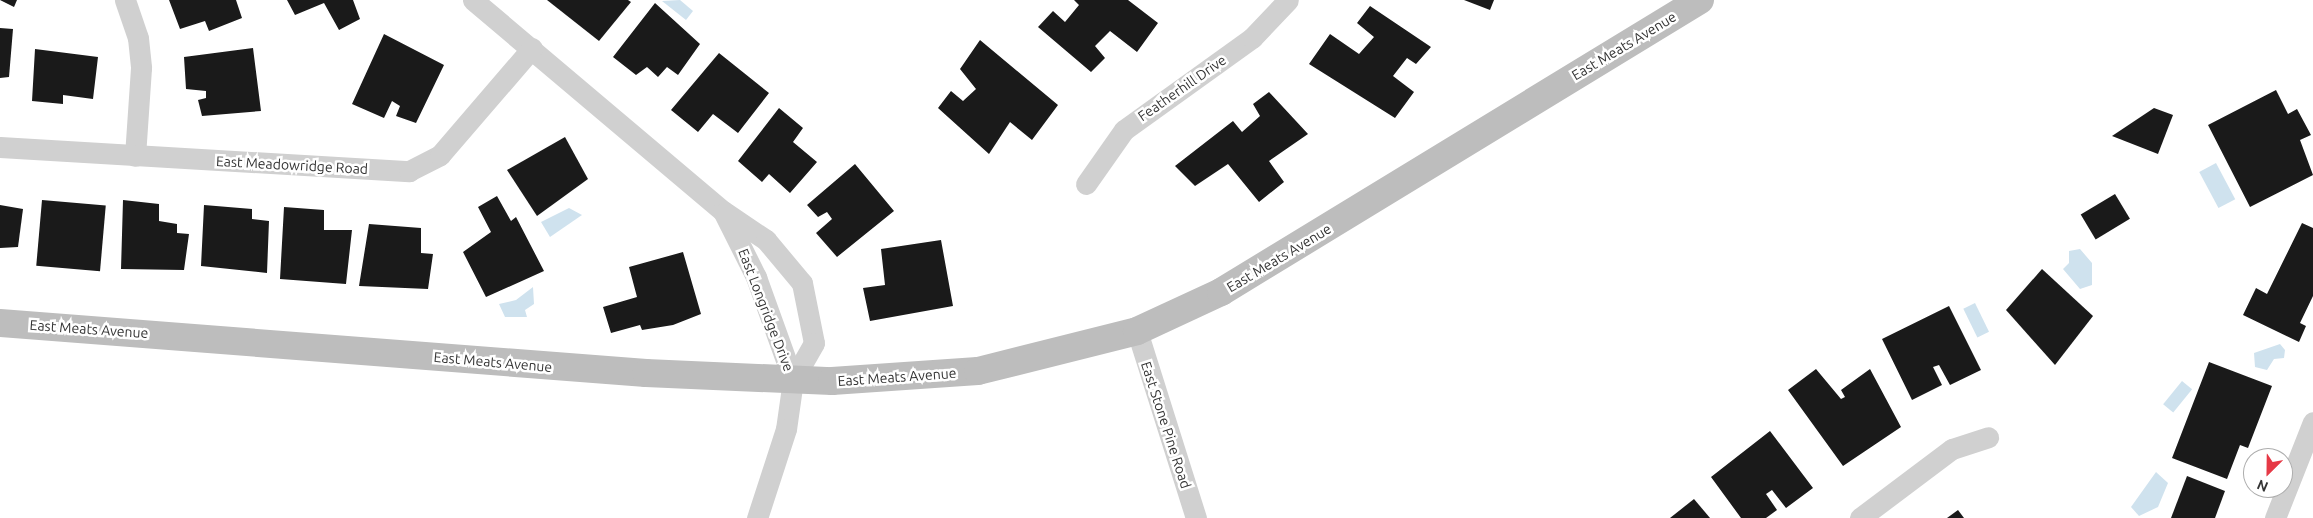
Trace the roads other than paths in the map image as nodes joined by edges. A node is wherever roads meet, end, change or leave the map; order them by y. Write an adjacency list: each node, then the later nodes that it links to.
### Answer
1 (125, 0): 7 (street)
2 (473, 0): 5 (street, East Longridge Drive)
3 (1288, 0): 8 (street, Featherhill Drive)
4 (1700, 0): 11 (street, East Meats Avenue)
5 (532, 48): 7 (street, East Meadowridge Road); 9 (street, East Longridge Drive)
6 (0, 147): 7 (street, East Meadowridge Road)
7 (135, 156)
8 (1086, 184)
9 (723, 211): 12 (street, East Longridge Drive); 12 (street, East Longridge Drive)
10 (0, 323): 12 (street, East Meats Avenue)
11 (1137, 331): 12 (street, East Meats Avenue); 16 (street, East Stone Pine Road)
12 (794, 380): 15 (street)
13 (2313, 422): 18 (street)
14 (1988, 436): 17 (street)
15 (757, 518)
16 (1196, 518)
17 (1860, 518)
18 (2275, 518)

